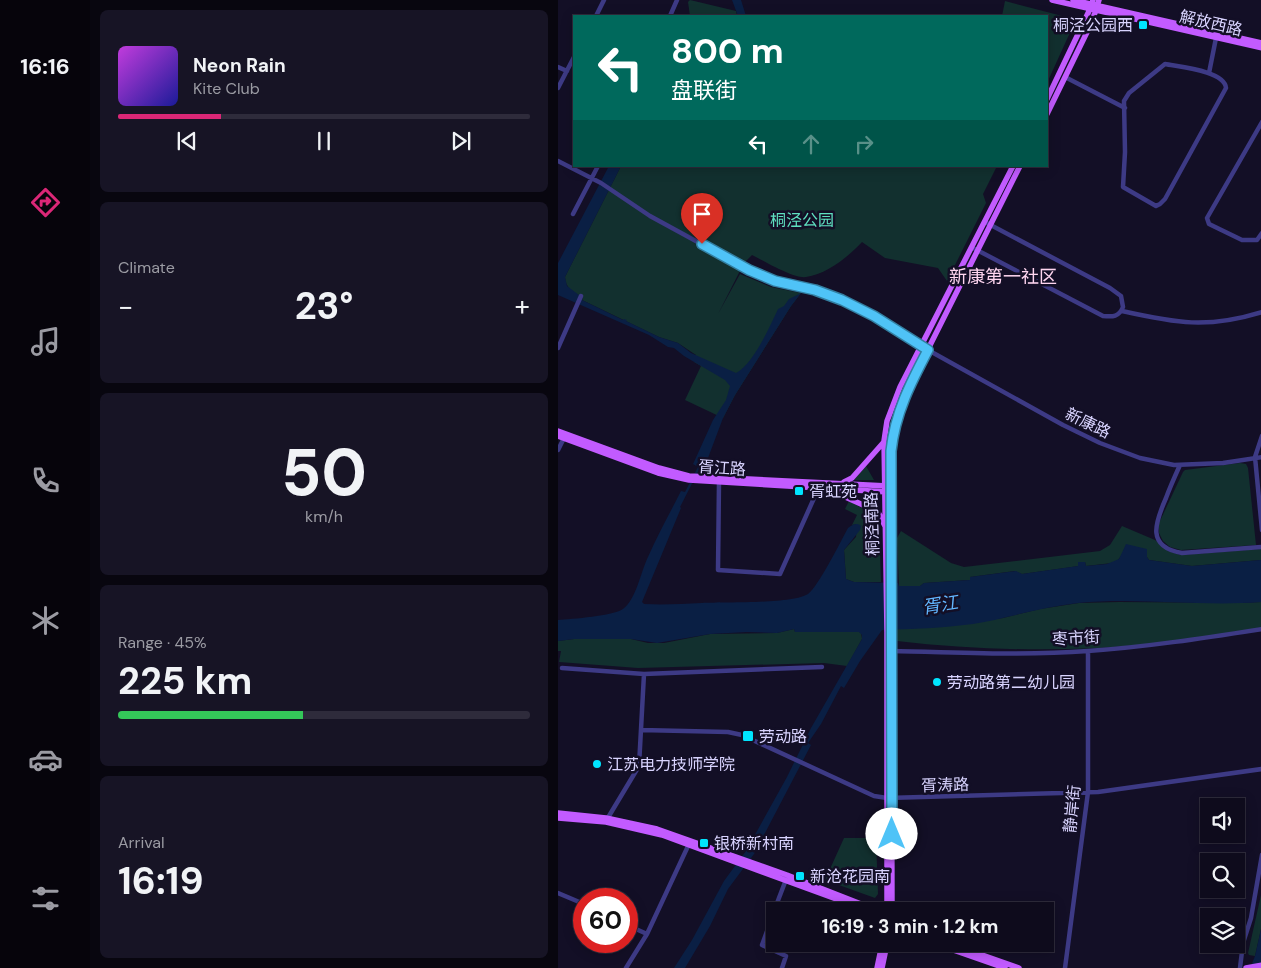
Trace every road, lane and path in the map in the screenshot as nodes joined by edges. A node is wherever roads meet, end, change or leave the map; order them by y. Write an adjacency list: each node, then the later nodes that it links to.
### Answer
1 (604, 0): 6 (street)
2 (677, 0): 7 (street)
3 (1052, 0): 5 (main road)
4 (1073, 0): 5 (main road)
5 (1095, 5): 8 (main road, 解放西路); 9 (main road, 解放西路); 15 (main road); 17 (main road)
6 (596, 15)
7 (670, 15)
8 (1216, 38): 10 (main road, 解放西路); 14 (street)
9 (1262, 43)
10 (1262, 48)
11 (573, 59): 13 (street)
12 (558, 67): 13 (street)
13 (567, 71): 16 (street)
14 (1209, 73): 18 (street); 18 (street)
15 (1065, 77): 18 (street); 19 (main road)
16 (558, 88)
17 (1048, 98)
18 (1125, 108)
19 (1048, 112)
20 (1262, 122): 28 (street)
21 (558, 161): 25 (street, 新康路)
22 (598, 167): 25 (street)
23 (1013, 167): 27 (main road, 桐泾南路)
24 (1019, 167): 27 (main road, 桐泾南路)
25 (592, 179): 26 (street); 33 (street, 新康路)
26 (573, 214)
27 (988, 223): 29 (main road, 桐泾南路); 31 (street)
28 (1262, 233)
29 (974, 249): 31 (street); 33 (main road, 桐泾南路); 35 (main road, 桐泾南路)
30 (582, 296): 34 (street)
31 (1122, 311): 32 (street)
32 (1262, 312)
33 (922, 345): 35 (street, 新康路); 39 (main road, 桐泾南路)
34 (558, 348)
35 (928, 350): 43 (street, 新康路); 50 (main road, 桐泾南路)
36 (558, 431): 44 (main road, 胥江路)
37 (1262, 436): 41 (street)
38 (561, 437): 40 (street); 44 (main road, 胥江路)
39 (884, 441): 47 (main road); 50 (main road, 桐泾南路)
40 (558, 450)
41 (1256, 457): 42 (street, 新康路); 43 (street, 新康路); 52 (street)
42 (1262, 457)
43 (1180, 465): 53 (street)
44 (671, 474): 45 (main road, 胥江路)
45 (709, 480): 46 (main road, 胥江路); 47 (main road, 胥江路)
46 (719, 482): 48 (main road, 胥江路); 48 (street)
47 (839, 484): 50 (main road, 胥江路)
48 (812, 487): 49 (main road, 胥江路)
49 (825, 488): 50 (main road, 胥江路); 51 (main road)
50 (888, 489): 51 (main road, 桐泾南路); 54 (main road, 桐泾南路)
51 (885, 526): 54 (main road, 桐泾南路)
52 (1262, 530)
53 (1262, 547)
54 (889, 578): 56 (main road, 桐泾南路)
55 (1262, 630): 58 (street, 枣市街)
56 (889, 632): 57 (main road, 桐泾南路); 65 (main road, 桐泾南路)
57 (891, 651): 58 (street, 枣市街); 65 (main road, 桐泾南路)
58 (1088, 651): 64 (street, 静岸街)
59 (822, 667): 61 (street)
60 (562, 668): 61 (street)
61 (644, 674): 62 (street)
62 (641, 730): 65 (street, 胥涛路); 68 (street)
63 (1262, 769): 64 (street, 胥涛路)
64 (1088, 792): 65 (street, 胥涛路); 96 (street, 静岸街)
65 (889, 798): 78 (main road, 桐泾南路); 79 (main road, 桐泾南路)
66 (558, 813): 68 (main road)
67 (558, 818): 68 (main road)
68 (606, 820): 69 (main road); 71 (main road)
69 (688, 844): 71 (main road); 81 (street)
70 (1262, 855): 97 (street)
71 (738, 860): 72 (main road)
72 (787, 878): 75 (street); 76 (main road); 77 (main road)
73 (558, 894): 74 (street)
74 (573, 900)
75 (778, 902)
76 (847, 902)
77 (857, 902)
78 (888, 902)
79 (892, 902)
80 (638, 930): 81 (street)
81 (646, 934): 90 (street)
82 (766, 934): 83 (street)
83 (766, 947)
84 (777, 952): 91 (street)
85 (880, 952): 92 (main road)
86 (885, 952): 93 (main road)
87 (959, 952): 94 (main road)
88 (974, 952): 95 (main road)
89 (1262, 965): 98 (main road)
90 (626, 968)
91 (782, 968)
92 (877, 968)
93 (882, 968)
94 (1005, 968)
95 (1019, 968)
96 (1066, 968)
97 (1240, 968)
98 (1247, 968)

